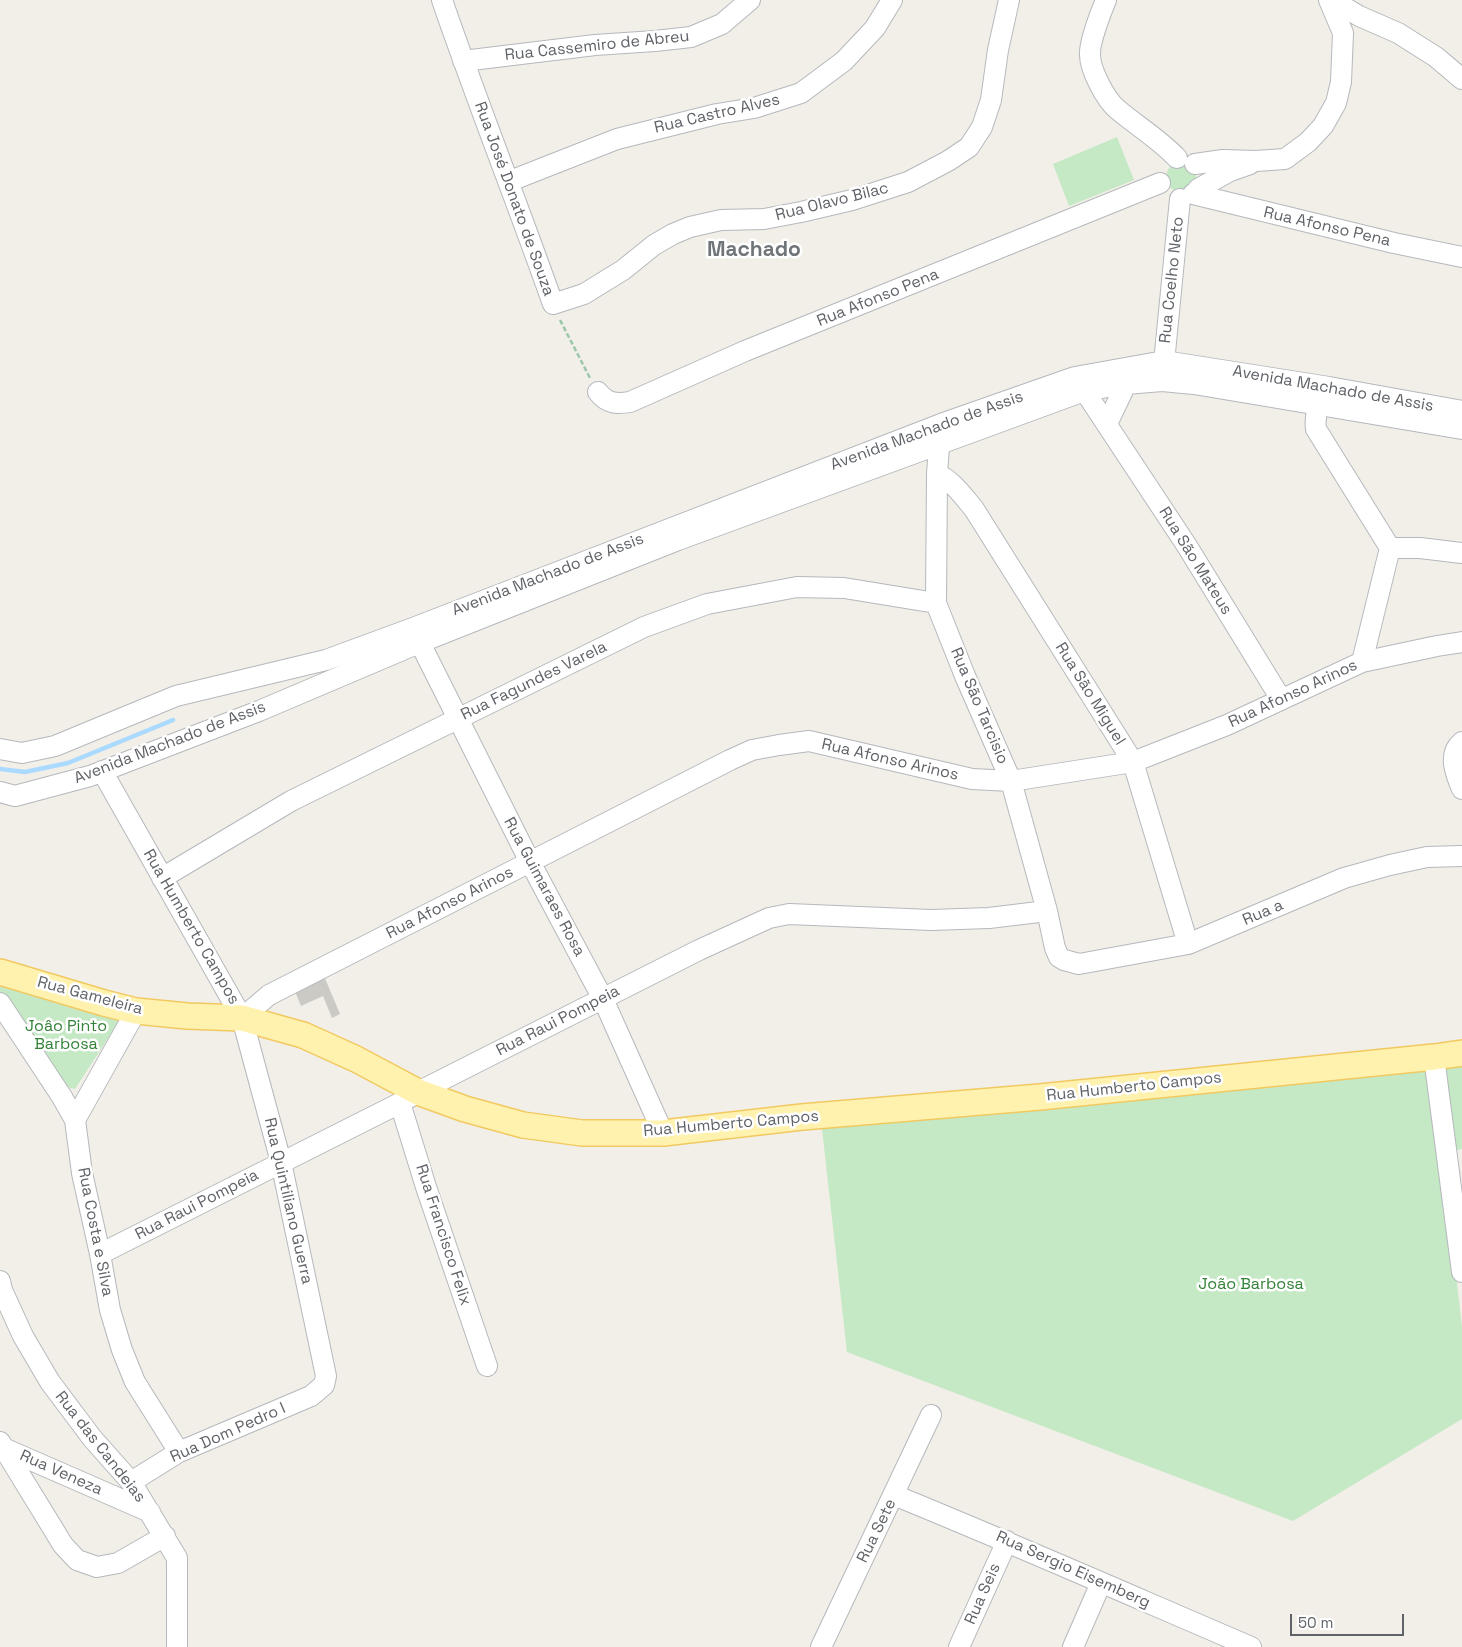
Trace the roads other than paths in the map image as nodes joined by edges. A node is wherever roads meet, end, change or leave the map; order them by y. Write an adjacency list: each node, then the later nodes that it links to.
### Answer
1 (442, 0): 9 (street, Rua José Donato de Souza)
2 (750, 0): 9 (street, Rua Cassemiro de Abreu)
3 (892, 0): 13 (street, Rua Castro Alves)
4 (1009, 0): 16 (street, Rua Olavo Bilac)
5 (1106, 0): 12 (street)
6 (1330, 0): 7 (street); 8 (street)
7 (1359, 16): 8 (street); 10 (street)
8 (1343, 33): 11 (street)
9 (463, 61): 13 (street, Rua José Donato de Souza)
10 (1462, 79)
11 (1256, 161): 12 (street, Rua Afonso Pena); 14 (street)
12 (1175, 167): 14 (street, Rua Coelho Neto); 14 (street); 21 (street, Rua Afonso Pena)
13 (510, 181): 16 (street, Rua José Donato de Souza)
14 (1190, 194): 15 (street, Rua Afonso Pena); 17 (street, Rua Coelho Neto)
15 (1462, 257)
16 (553, 304)
17 (1164, 361): 18 (street, Rua Coelho Neto); 19 (street, Avenida Machado de Assis); 22 (street, Avenida Machado de Assis)
18 (1162, 381): 20 (street, Avenida Machado de Assis); 22 (street, Avenida Machado de Assis)
19 (1080, 384): 20 (street, Avenida Machado de Assis); 24 (street, Avenida Machado de Assis); 25 (street, Rua São Mateus); 27 (street, Avenida Machado de Assis)
20 (1126, 384): 25 (street)
21 (598, 392)
22 (1324, 396): 23 (street, Avenida Machado de Assis); 26 (street, Avenida Machado de Assis); 29 (street)
23 (1462, 411)
24 (941, 424): 27 (street, Rua São Tarcisio); 32 (street, Avenida Machado de Assis)
25 (1107, 424): 35 (street, Rua São Mateus)
26 (1462, 428)
27 (940, 444): 28 (street, Rua São Tarcisio); 32 (street, Avenida Machado de Assis)
28 (937, 474): 31 (street, Rua São Tarcisio); 39 (street, Rua São Miguel)
29 (1390, 548): 30 (street); 34 (street)
30 (1462, 552)
31 (936, 603): 36 (street, Rua Fagundes Varela); 41 (street, Rua São Tarcisio)
32 (416, 635): 36 (street, Rua Guimaraes Rosa); 38 (street, Avenida Machado de Assis); 40 (street, Avenida Machado de Assis)
33 (1462, 642): 34 (street, Rua Afonso Arinos)
34 (1362, 662): 35 (street, Rua Afonso Arinos)
35 (1281, 699): 39 (street, Rua Afonso Arinos)
36 (457, 719): 45 (street, Rua Guimaraes Rosa); 46 (street, Rua Fagundes Varela)
37 (1459, 745): 42 (street)
38 (0, 749)
39 (1133, 762): 41 (street, Rua Afonso Arinos); 48 (street, Rua São Miguel)
40 (102, 771): 43 (street, Avenida Machado de Assis); 46 (street, Rua Humberto Campos)
41 (1011, 781): 45 (street, Rua Afonso Arinos); 47 (street, Rua São Tarcisio)
42 (1462, 789)
43 (0, 792)
44 (1462, 856): 48 (street, Rua a)
45 (530, 862): 51 (street, Rua Guimaraes Rosa); 54 (street, Rua Afonso Arinos)
46 (162, 878): 54 (street, Rua Humberto Campos)
47 (1047, 912): 49 (street, Rua São Tarcisio); 51 (street, Rua Raui Pompeia)
48 (1188, 944): 49 (street, Rua a)
49 (1064, 960)
50 (0, 972): 53 (main road, Rua Gameleira)
51 (603, 999): 57 (street, Rua Raui Pompeia); 59 (street, Rua Guimaraes Rosa)
52 (0, 1003): 58 (street)
53 (136, 1011): 54 (main road, Rua Gameleira); 58 (street)
54 (242, 1018): 57 (main road, Rua Humberto Campos); 61 (street, Rua Quintiliano Guerra)
55 (1462, 1053): 56 (main road, Rua Humberto Campos)
56 (1434, 1057): 59 (main road, Rua Humberto Campos); 60 (street)
57 (409, 1098): 59 (main road, Rua Humberto Campos); 61 (street, Rua Raui Pompeia); 65 (street, Rua Francisco Felix)
58 (75, 1120): 62 (street, Rua Costa e Silva)
59 (663, 1133)
60 (1454, 1145): 63 (street)
61 (281, 1162): 62 (street, Rua Raui Pompeia); 66 (street, Rua Quintiliano Guerra)
62 (100, 1254): 69 (street, Rua Costa e Silva)
63 (1462, 1272)
64 (0, 1281): 70 (street, Rua das Candeias)
65 (488, 1366)
66 (324, 1384): 69 (street, Rua Dom Pedro I)
67 (931, 1415): 71 (street, Rua Sete)
68 (1, 1445): 72 (street, Rua Veneza); 73 (street)
69 (179, 1452): 70 (street, Rua Dom Pedro I)
70 (131, 1482): 72 (street, Rua das Candeias)
71 (894, 1495): 74 (street, Rua Sergio Eisemberg); 77 (street, Rua Sete)
72 (150, 1512): 73 (street, Rua das Candeias)
73 (165, 1536): 76 (street, Rua das Candeias)
74 (1007, 1541): 75 (street, Rua Sergio Eisemberg); 78 (street, Rua Seis)
75 (1101, 1583): 79 (street); 80 (street, Rua Sergio Eisemberg)
76 (177, 1647)
77 (821, 1647)
78 (959, 1647)
79 (1073, 1647)
80 (1251, 1647)

